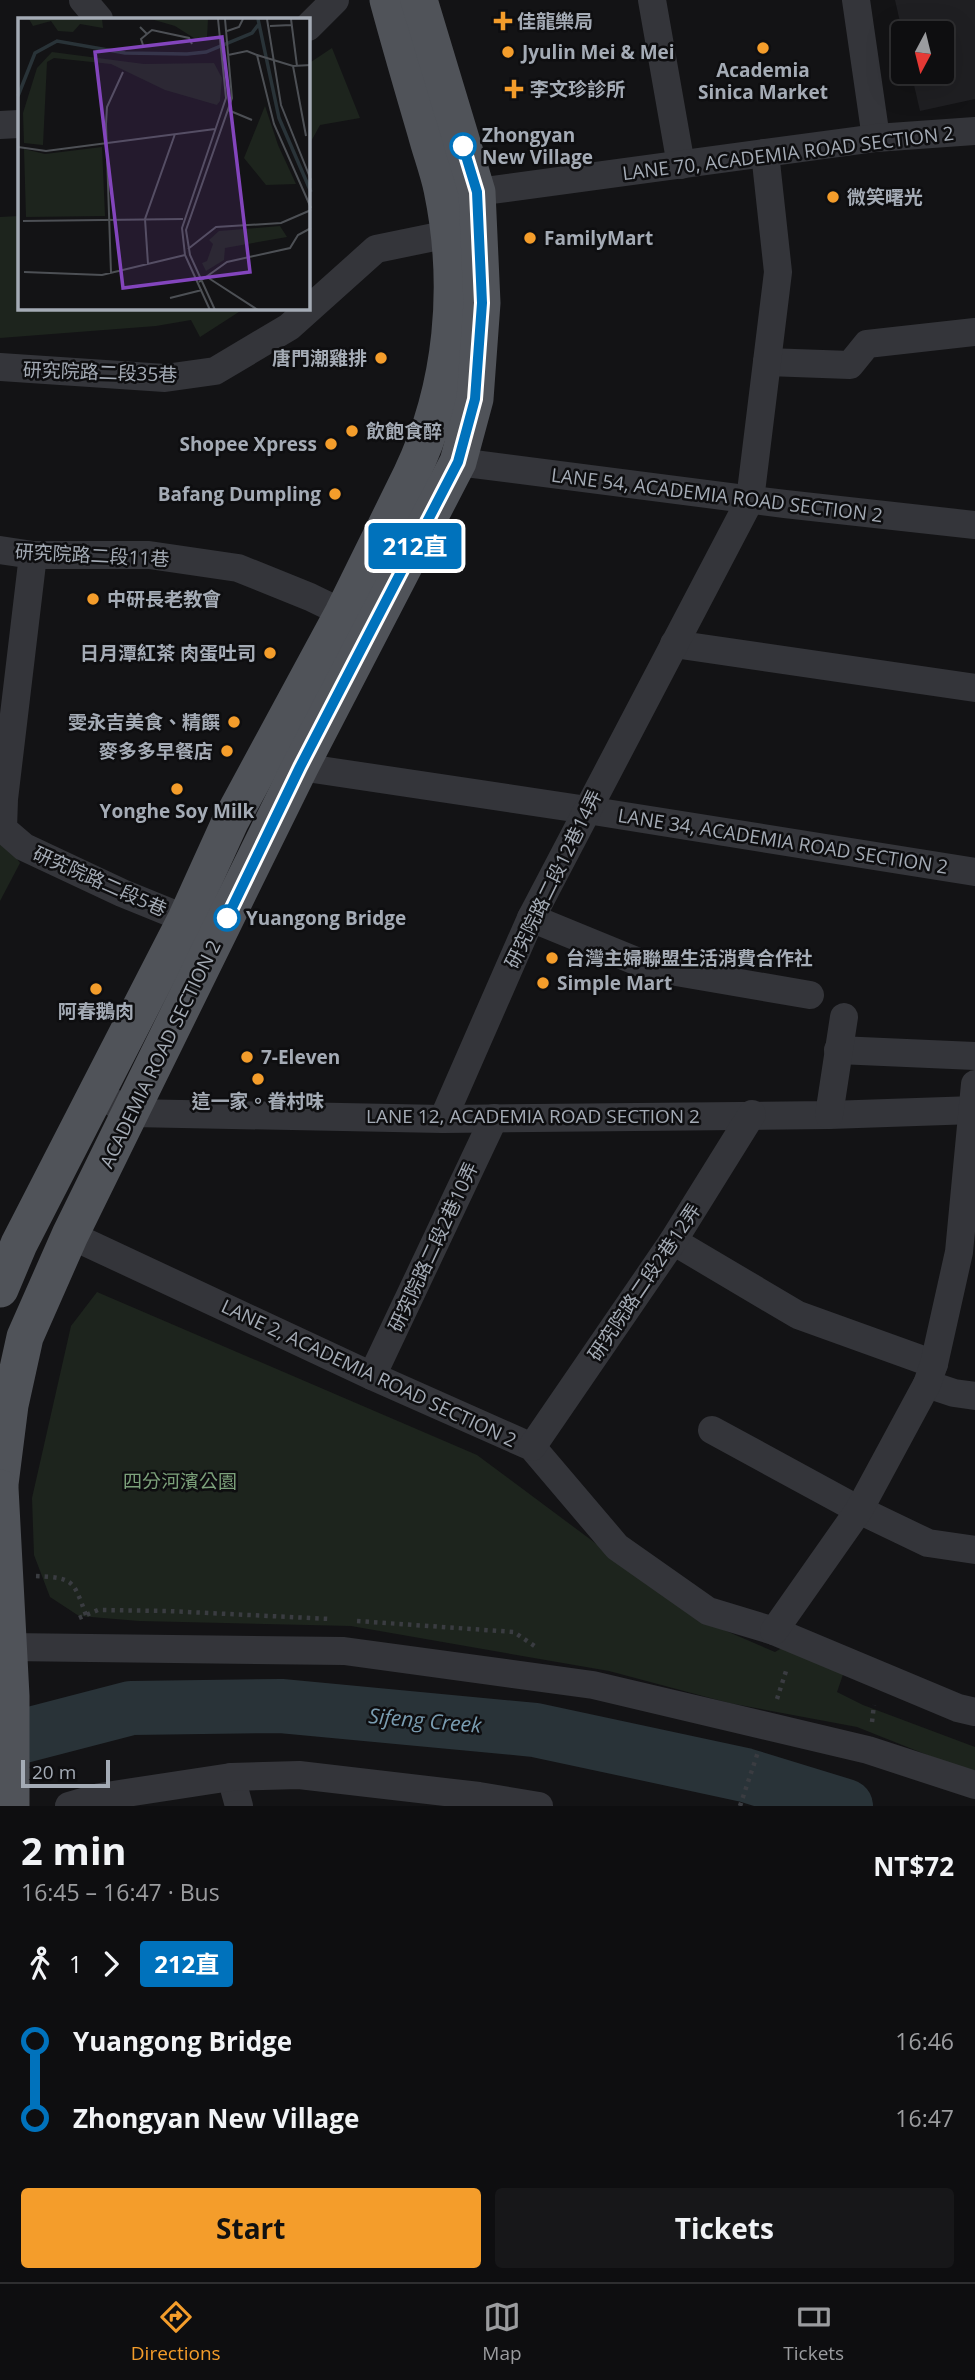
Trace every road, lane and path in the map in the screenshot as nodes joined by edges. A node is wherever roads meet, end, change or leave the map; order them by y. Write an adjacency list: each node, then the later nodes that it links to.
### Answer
1 (83, 0): 7 (street)
2 (388, 0): 16 (main road, ACADEMIA ROAD SECTION 2)
3 (419, 0): 15 (main road, ACADEMIA ROAD SECTION 2)
4 (652, 0): 14 (street)
5 (856, 0): 12 (street)
6 (332, 1): 8 (street)
7 (98, 18)
8 (310, 25)
9 (18, 124): 10 (street)
10 (0, 125)
11 (975, 131): 12 (street, LANE 70, ACADEMIA ROAD SECTION 2)
12 (876, 138): 13 (street, LANE 70, ACADEMIA ROAD SECTION 2)
13 (765, 153): 14 (street, LANE 70, ACADEMIA ROAD SECTION 2); 20 (street, 研究院路二段12巷14弄)
14 (681, 165): 15 (street, LANE 70, ACADEMIA ROAD SECTION 2)
15 (477, 192): 22 (main road, ACADEMIA ROAD SECTION 2)
16 (449, 234): 17 (street, 研究院路二段35巷); 27 (main road, ACADEMIA ROAD SECTION 2)
17 (310, 308)
18 (308, 310): 21 (street, 研究院路二段35巷)
19 (975, 332): 20 (street)
20 (767, 362): 23 (street, 研究院路二段12巷14弄)
21 (0, 367)
22 (458, 462): 23 (street, LANE 54, ACADEMIA ROAD SECTION 2); 30 (main road, ACADEMIA ROAD SECTION 2)
23 (750, 500): 24 (street, LANE 54, ACADEMIA ROAD SECTION 2); 28 (street, 研究院路二段12巷14弄)
24 (975, 525)
25 (0, 550): 26 (street, 研究院路二段11巷)
26 (33, 555): 27 (street, 研究院路二段11巷); 34 (street, 研究院路二段5巷)
27 (343, 613): 34 (main road, ACADEMIA ROAD SECTION 2)
28 (674, 644): 29 (street); 31 (street, 研究院路二段12巷14弄)
29 (975, 688)
30 (300, 767): 31 (street, LANE 34, ACADEMIA ROAD SECTION 2); 41 (main road, ACADEMIA ROAD SECTION 2)
31 (587, 810): 32 (street, LANE 34, ACADEMIA ROAD SECTION 2); 33 (street, 研究院路二段12巷14弄)
32 (975, 872)
33 (531, 918): 35 (street); 45 (street, 研究院路二段12巷14弄)
34 (186, 919): 39 (main road, ACADEMIA ROAD SECTION 2)
35 (810, 995)
36 (844, 1017): 37 (street)
37 (838, 1050): 38 (street); 43 (street)
38 (975, 1056)
39 (97, 1093): 41 (street, LANE 12, ACADEMIA ROAD SECTION 2); 47 (main road, ACADEMIA ROAD SECTION 2)
40 (975, 1101): 43 (street, LANE 12, ACADEMIA ROAD SECTION 2); 49 (street)
41 (132, 1113): 45 (street, LANE 12, ACADEMIA ROAD SECTION 2); 46 (main road, ACADEMIA ROAD SECTION 2)
42 (752, 1114): 43 (street, LANE 12, ACADEMIA ROAD SECTION 2); 44 (street, LANE 12, ACADEMIA ROAD SECTION 2); 48 (street, 研究院路二段2巷12弄)
43 (829, 1115)
44 (494, 1118): 45 (street, LANE 12, ACADEMIA ROAD SECTION 2); 52 (street, 研究院路二段2巷10弄)
45 (443, 1119)
46 (71, 1235): 52 (street, LANE 2, ACADEMIA ROAD SECTION 2); 56 (main road, ACADEMIA ROAD SECTION 2)
47 (10, 1238): 50 (main road, ACADEMIA ROAD SECTION 2)
48 (673, 1241): 51 (street); 55 (street, 研究院路二段2巷12弄)
49 (967, 1254): 51 (street)
50 (0, 1289)
51 (931, 1374): 53 (street); 57 (street)
52 (372, 1376): 55 (street, LANE 2, ACADEMIA ROAD SECTION 2)
53 (975, 1396)
54 (712, 1430): 57 (street)
55 (532, 1447): 61 (street, LANE 2, ACADEMIA ROAD SECTION 2)
56 (0, 1486): 62 (main road, ACADEMIA ROAD SECTION 2)
57 (859, 1510): 58 (street); 61 (street)
58 (975, 1550)
59 (24, 1579): 60 (path)
60 (86, 1615)
61 (785, 1636): 63 (street, LANE 2, ACADEMIA ROAD SECTION 2); 64 (path)
62 (4, 1649): 64 (street); 67 (main road, ACADEMIA ROAD SECTION 2)
63 (975, 1712)
64 (765, 1737): 66 (street); 71 (path)
65 (231, 1777): 68 (street); 69 (street); 70 (street)
66 (975, 1785)
67 (11, 1801)
68 (69, 1806)
69 (239, 1806)
70 (539, 1806)
71 (740, 1806)

